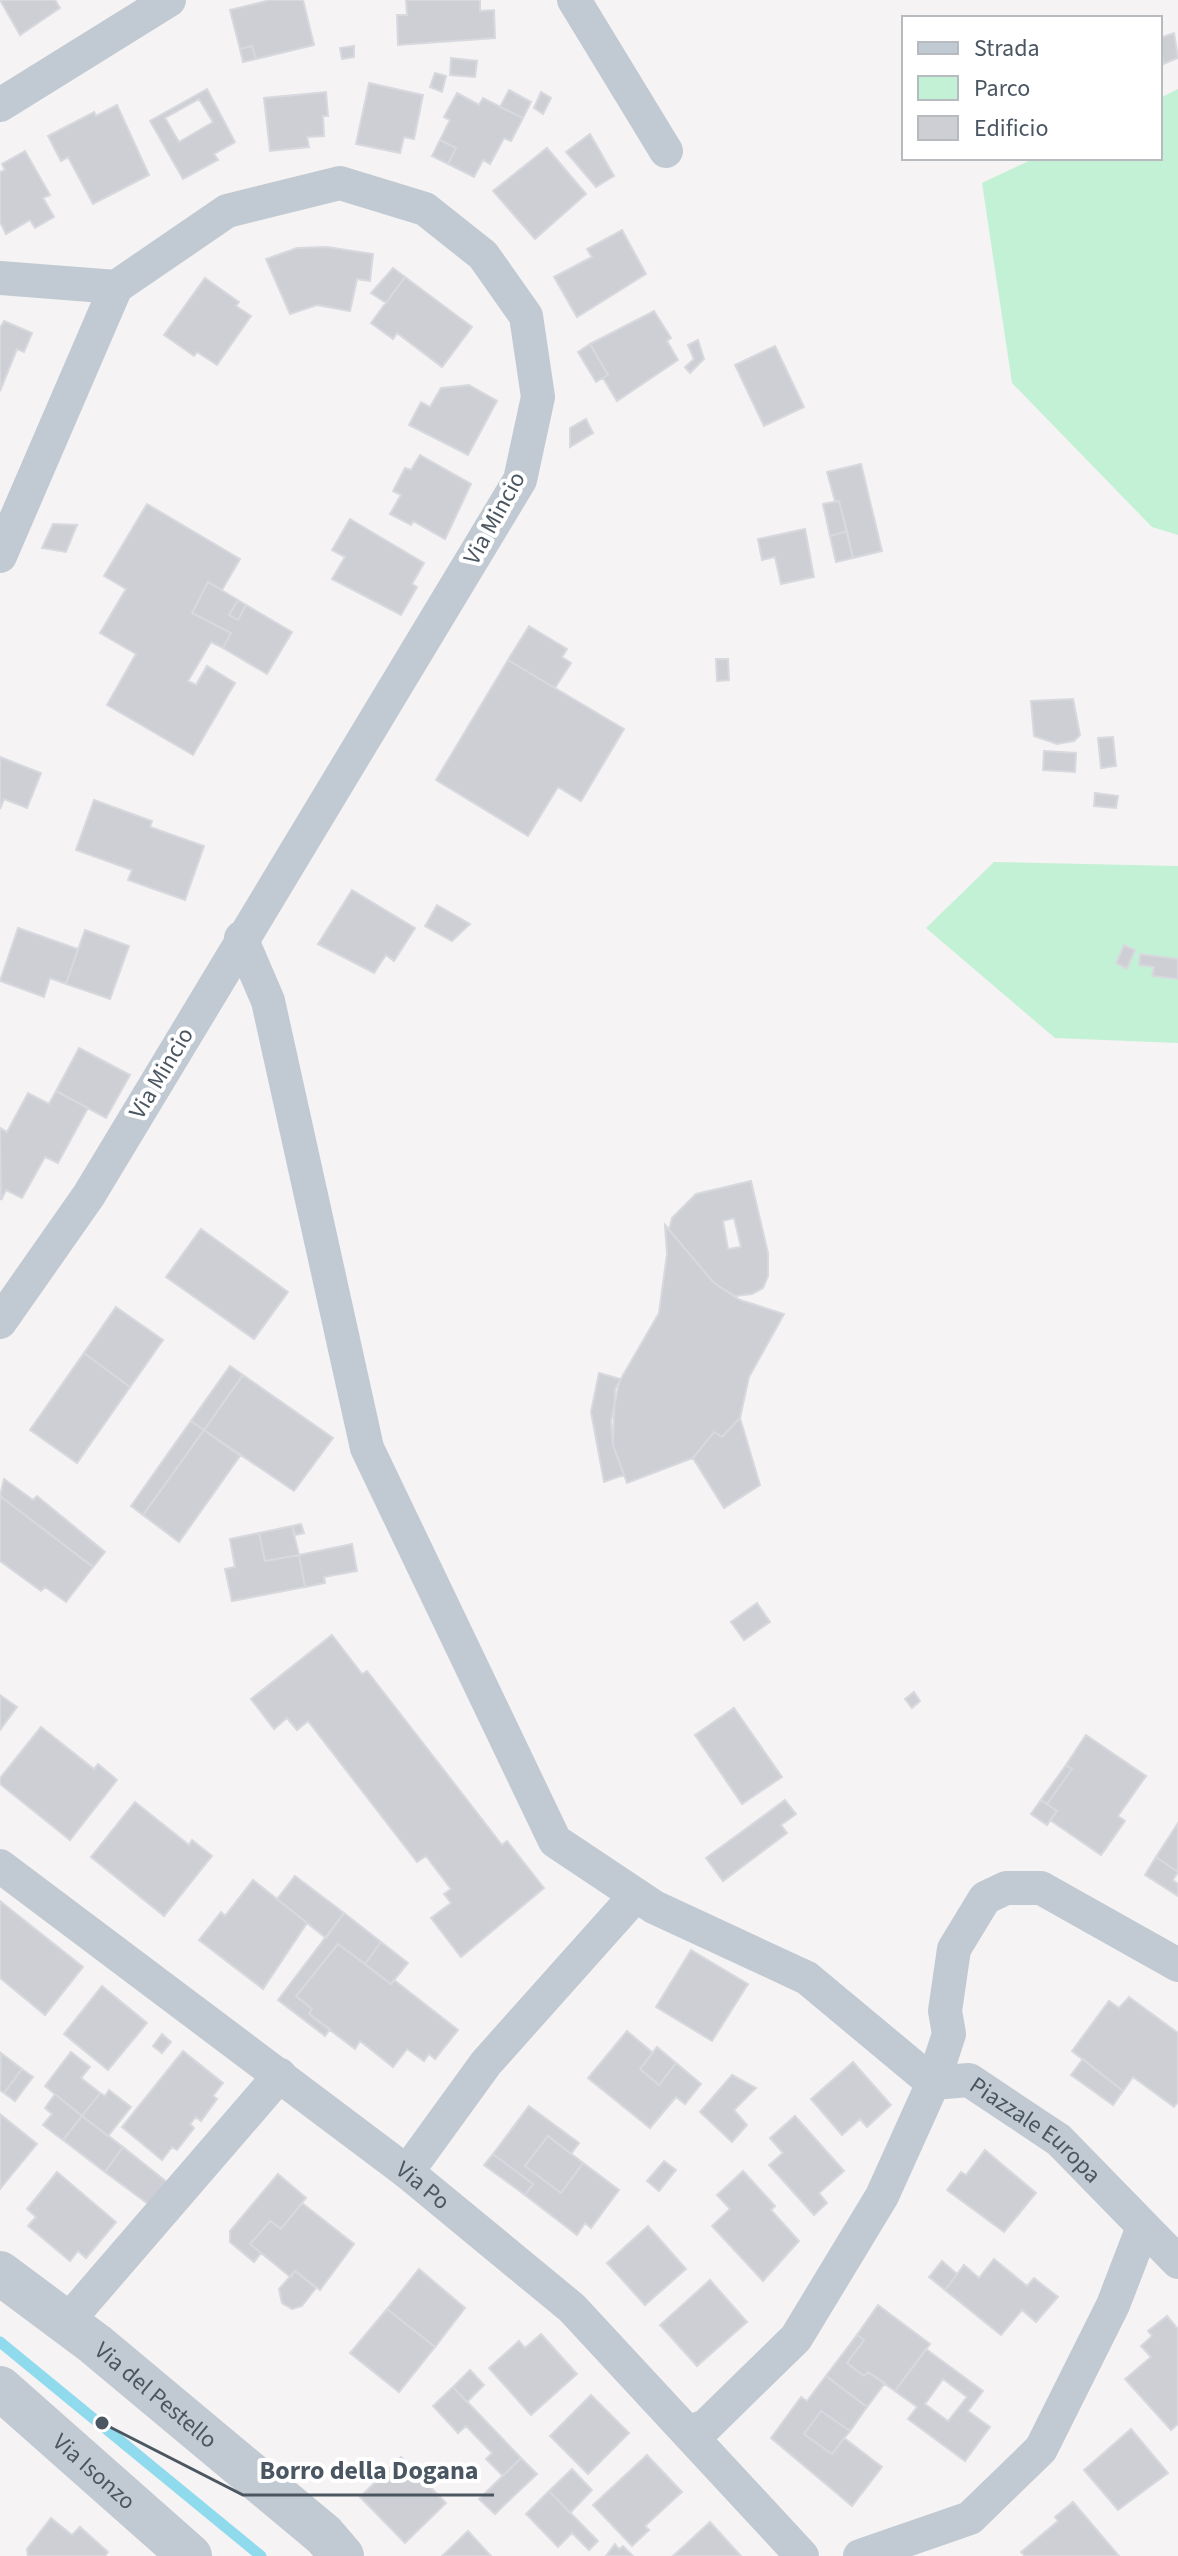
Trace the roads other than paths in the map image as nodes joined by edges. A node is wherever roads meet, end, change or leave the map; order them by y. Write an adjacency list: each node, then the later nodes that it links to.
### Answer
1 (169, 0): 3 (street)
2 (574, 0): 4 (street)
3 (0, 105)
4 (666, 151)
5 (0, 278): 6 (street)
6 (116, 287): 7 (street); 8 (street, Via Mincio)
7 (0, 556)
8 (241, 938): 9 (street, Via Mincio); 11 (street)
9 (0, 1322)
10 (0, 1866): 13 (street, Via Po)
11 (636, 1895): 14 (street); 15 (street)
12 (1178, 1965): 14 (street, Piazzale Europa)
13 (280, 2075): 15 (street, Via Po); 19 (street)
14 (933, 2083): 16 (street, Piazzale Europa); 21 (street)
15 (407, 2172): 21 (street, Via Po)
16 (1143, 2227): 17 (street, Piazzale Europa); 25 (street)
17 (1178, 2262)
18 (0, 2273): 19 (street, Via del Pestello)
19 (66, 2323): 23 (street, Via del Pestello)
20 (0, 2388): 22 (street, Via Isonzo)
21 (690, 2432): 24 (street, Via Po)
22 (190, 2556)
23 (342, 2556)
24 (802, 2556)
25 (860, 2556)

